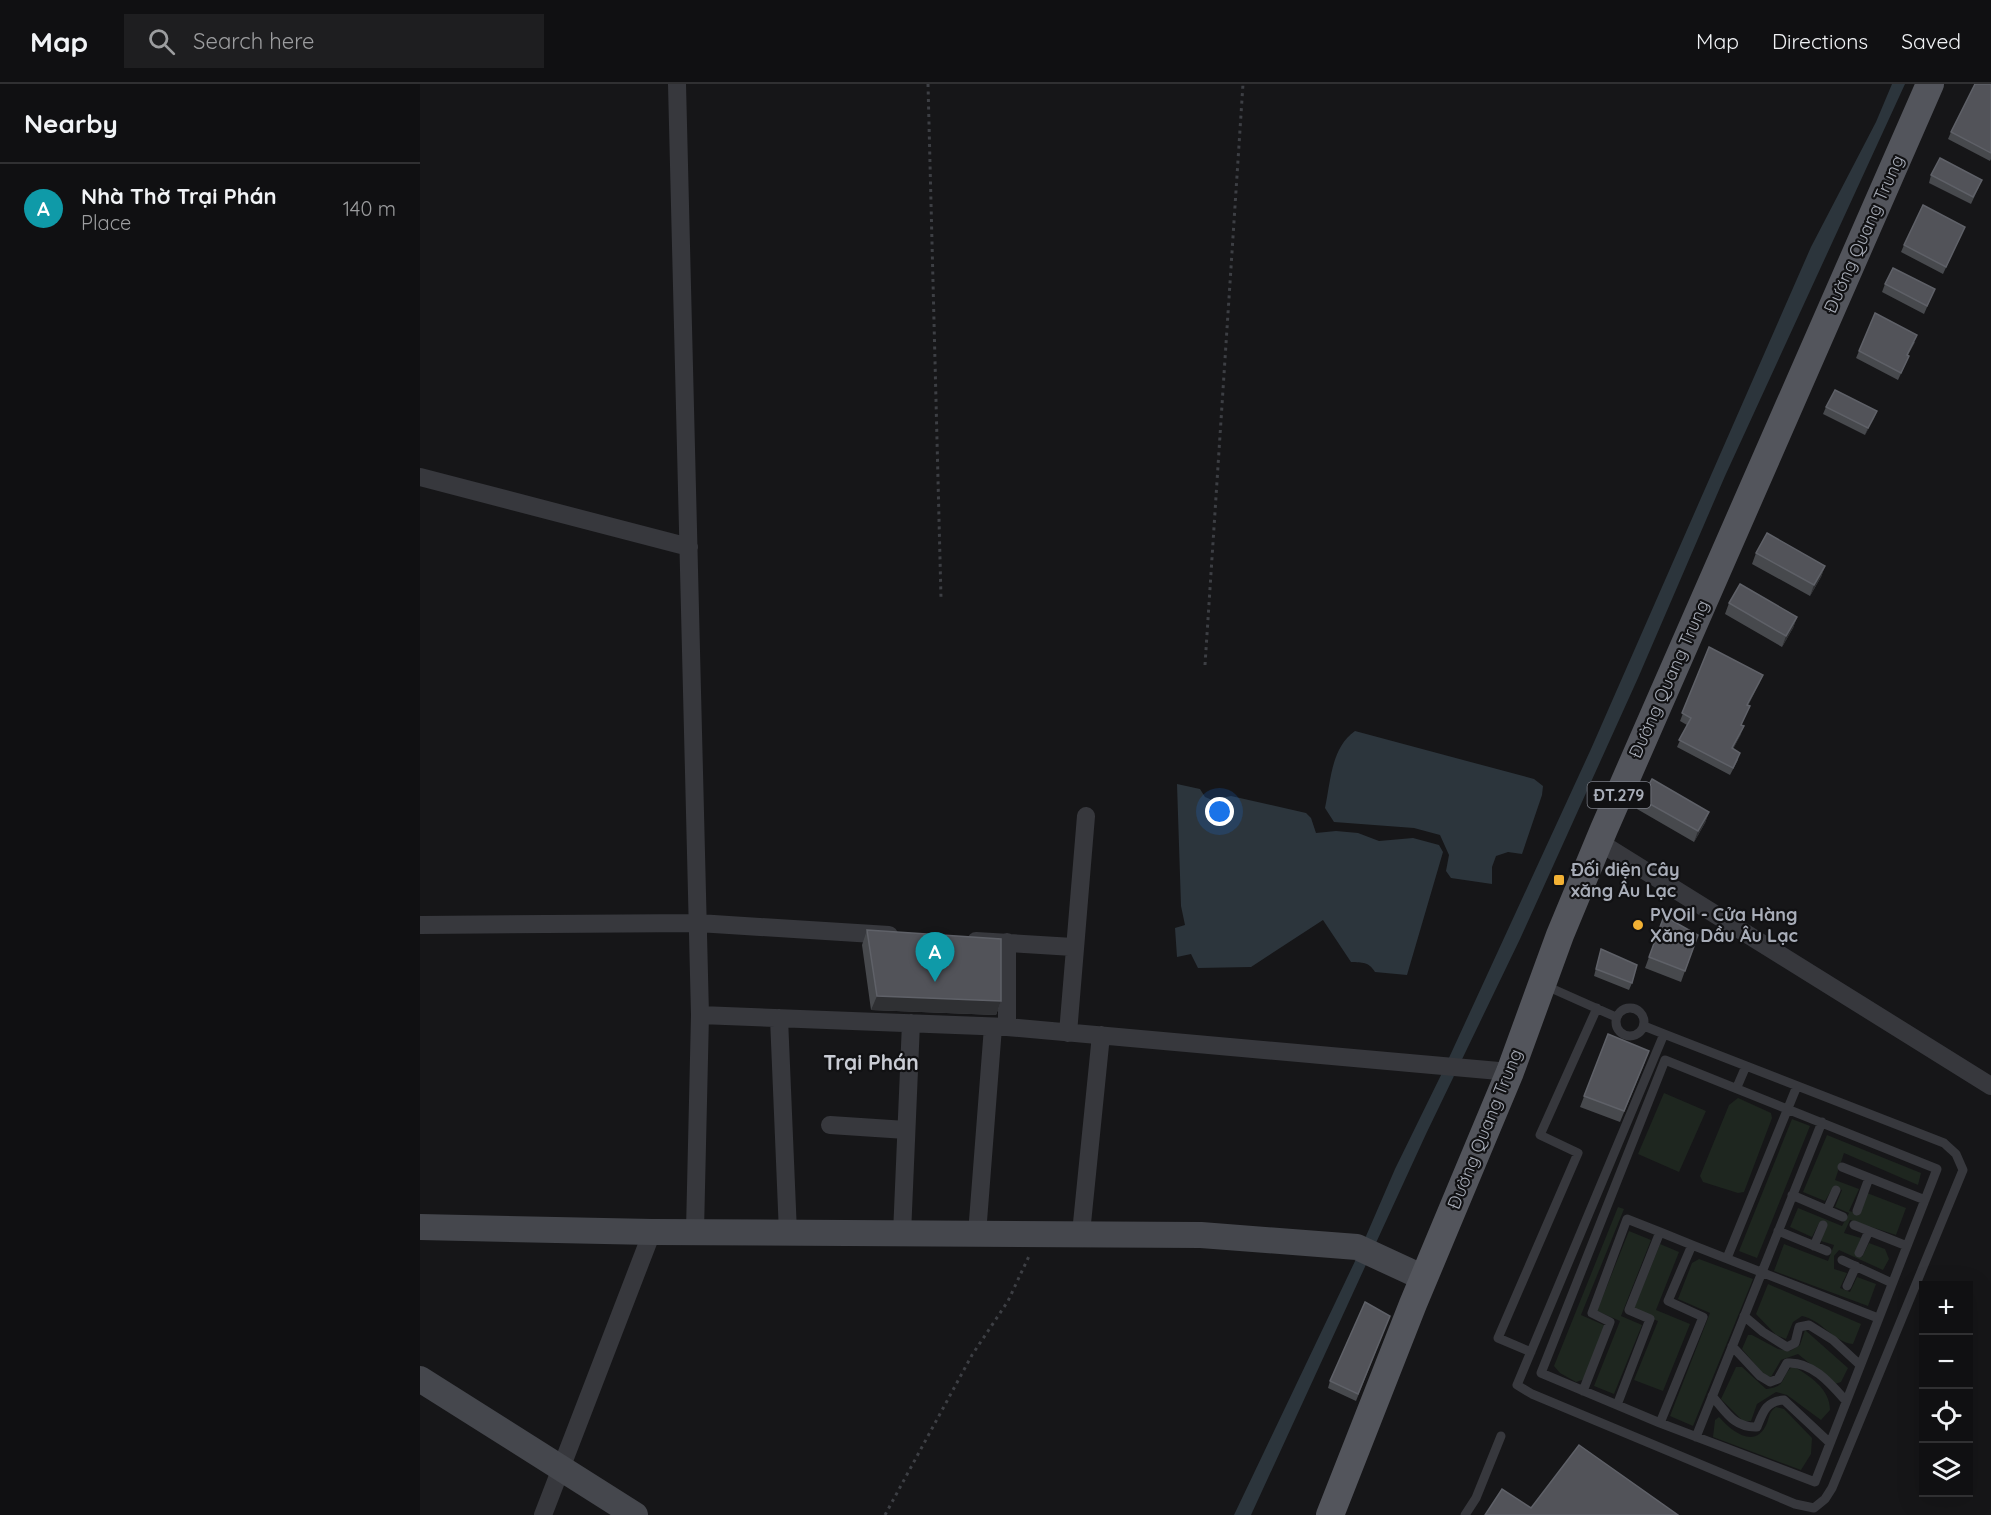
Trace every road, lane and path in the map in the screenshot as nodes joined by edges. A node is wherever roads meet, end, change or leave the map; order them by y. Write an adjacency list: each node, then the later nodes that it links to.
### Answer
1 (677, 84): 6 (street)
2 (928, 84): 7 (path)
3 (1243, 84): 8 (path)
4 (1930, 84): 10 (main road, Đường Quang Trung / ĐT.279)
5 (420, 477): 6 (street)
6 (688, 550): 11 (street)
7 (941, 598)
8 (1205, 665)
9 (1086, 816): 16 (street)
10 (1599, 842): 17 (main road, Đường Quang Trung / ĐT.279); 31 (street)
11 (698, 923): 12 (street); 13 (street); 19 (street)
12 (420, 925)
13 (912, 937)
14 (959, 939): 15 (street)
15 (1007, 942): 16 (street); 24 (street)
16 (1073, 947): 25 (street)
17 (1542, 984): 18 (lane); 29 (main road, Đường Quang Trung / ĐT.279)
18 (1597, 1008): 20 (lane); 75 (lane)
19 (700, 1015): 21 (street); 49 (street)
20 (1616, 1017): 23 (lane); 23 (lane)
21 (779, 1018): 22 (street); 54 (street)
22 (911, 1023): 24 (street); 36 (street)
23 (1644, 1026): 26 (lane)
24 (1000, 1027): 25 (street); 57 (street)
25 (1068, 1033): 27 (street)
26 (1664, 1034): 28 (lane); 75 (lane)
27 (1101, 1035): 29 (street); 55 (street)
28 (1746, 1066): 30 (lane); 32 (lane)
29 (1510, 1072): 69 (main road, Đường Quang Trung / ĐT.279)
30 (1797, 1086): 33 (lane); 75 (lane)
31 (1991, 1086)
32 (1737, 1087): 33 (lane); 78 (lane)
33 (1788, 1108): 34 (lane); 65 (lane)
34 (1822, 1122): 40 (lane); 41 (lane)
35 (830, 1125): 36 (street)
36 (906, 1130): 56 (street)
37 (1842, 1167): 38 (lane)
38 (1869, 1178): 41 (lane); 43 (lane)
39 (1836, 1190): 42 (lane)
40 (1792, 1195): 42 (lane); 50 (lane)
41 (1925, 1200): 62 (lane)
42 (1827, 1210): 44 (lane)
43 (1857, 1212)
44 (1843, 1217)
45 (1822, 1225): 61 (lane)
46 (1854, 1225): 51 (lane)
47 (420, 1227): 48 (main road)
48 (454, 1228): 52 (main road); 59 (main road)
49 (695, 1231): 52 (main road); 54 (main road)
50 (1778, 1231): 61 (lane); 68 (lane)
51 (1869, 1231): 62 (lane); 64 (lane)
52 (652, 1232): 86 (street)
53 (1660, 1232): 60 (lane); 78 (lane); 81 (lane)
54 (788, 1233): 56 (main road)
55 (1081, 1233): 58 (main road); 69 (main road)
56 (902, 1234): 57 (main road)
57 (977, 1234): 58 (main road)
58 (1040, 1234): 89 (path)
59 (420, 1244)
60 (1692, 1245): 65 (lane); 82 (lane)
61 (1814, 1246): 63 (lane)
62 (1906, 1246): 70 (lane)
63 (1827, 1251)
64 (1859, 1253)
65 (1727, 1258): 68 (lane)
66 (1842, 1260): 67 (lane)
67 (1856, 1266): 70 (lane); 71 (lane)
68 (1762, 1272): 72 (lane); 73 (lane)
69 (1424, 1278): 90 (main road, Đường Quang Trung / ĐT.279)
70 (1892, 1283): 73 (lane)
71 (1847, 1286)
72 (1744, 1316): 74 (lane); 76 (lane)
73 (1878, 1318): 76 (lane)
74 (1732, 1346): 79 (lane); 80 (lane)
75 (1531, 1352)
76 (1860, 1365): 80 (lane)
77 (420, 1379): 86 (main road)
78 (1583, 1391): 81 (lane)
79 (1712, 1395): 84 (lane); 85 (lane)
80 (1846, 1401): 85 (lane)
81 (1617, 1405): 82 (lane)
82 (1660, 1423): 84 (lane)
83 (1501, 1436): 91 (lane)
84 (1696, 1437): 85 (lane)
85 (1830, 1443)
86 (561, 1468): 87 (street); 88 (main road)
87 (543, 1515)
88 (634, 1515)
89 (885, 1515)
90 (1330, 1515)
91 (1465, 1515)

